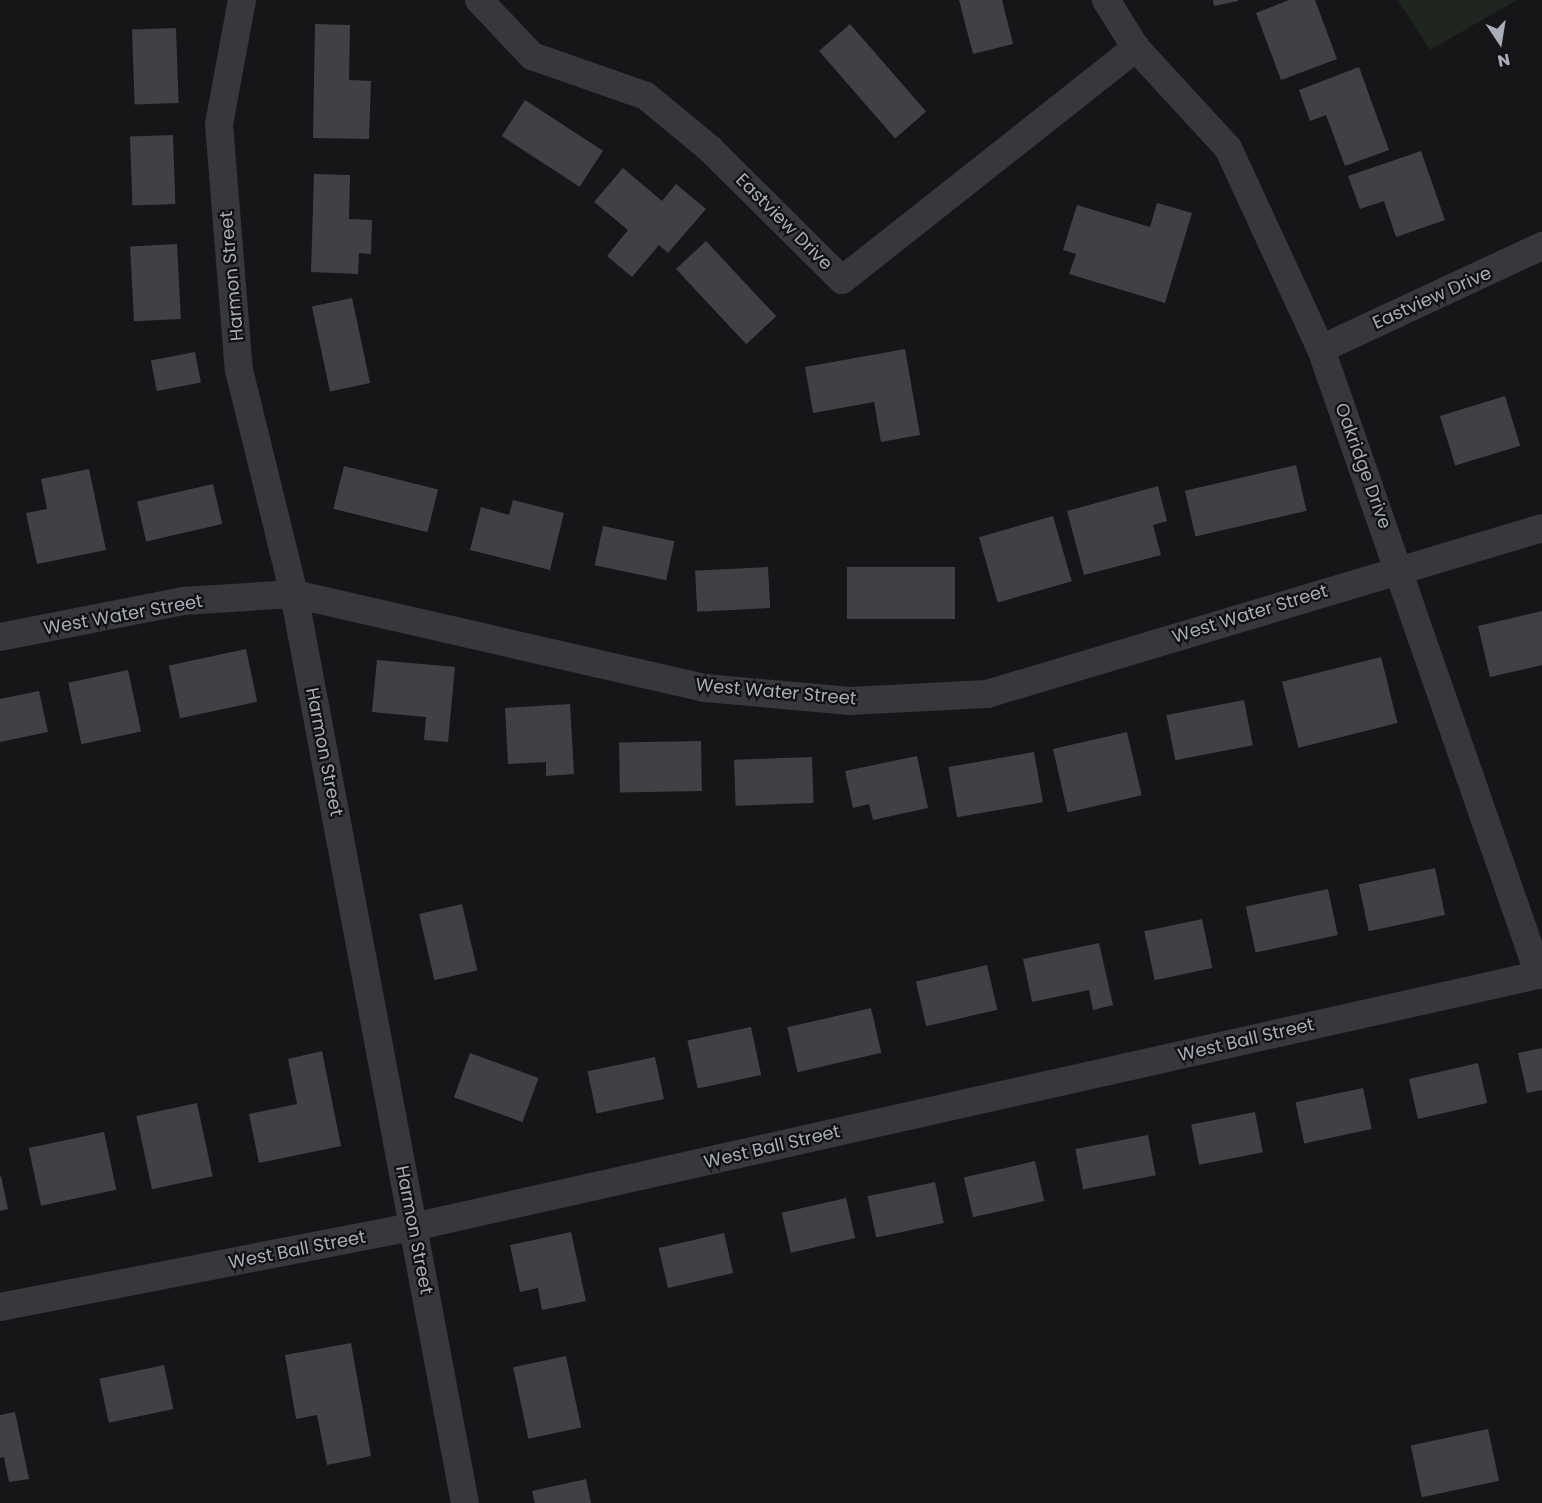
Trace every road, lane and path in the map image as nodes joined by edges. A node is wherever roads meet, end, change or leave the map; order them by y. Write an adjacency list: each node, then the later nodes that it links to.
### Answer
1 (242, 0): 9 (street, Harmon Street)
2 (479, 0): 4 (street, Eastview Drive)
3 (1106, 0): 4 (street, Oakridge Drive)
4 (1136, 48): 6 (street, Oakridge Drive)
5 (1542, 246): 6 (street, Eastview Drive)
6 (1321, 349): 8 (street, Oakridge Drive)
7 (1542, 528): 8 (street, West Water Street)
8 (1400, 569): 9 (street, West Water Street); 11 (street, Oakridge Drive)
9 (294, 594): 10 (street, West Water Street); 12 (street, Harmon Street)
10 (0, 637)
11 (1540, 974): 12 (street, West Ball Street)
12 (413, 1227): 13 (street, West Ball Street); 14 (street, Harmon Street)
13 (0, 1307)
14 (465, 1503)

